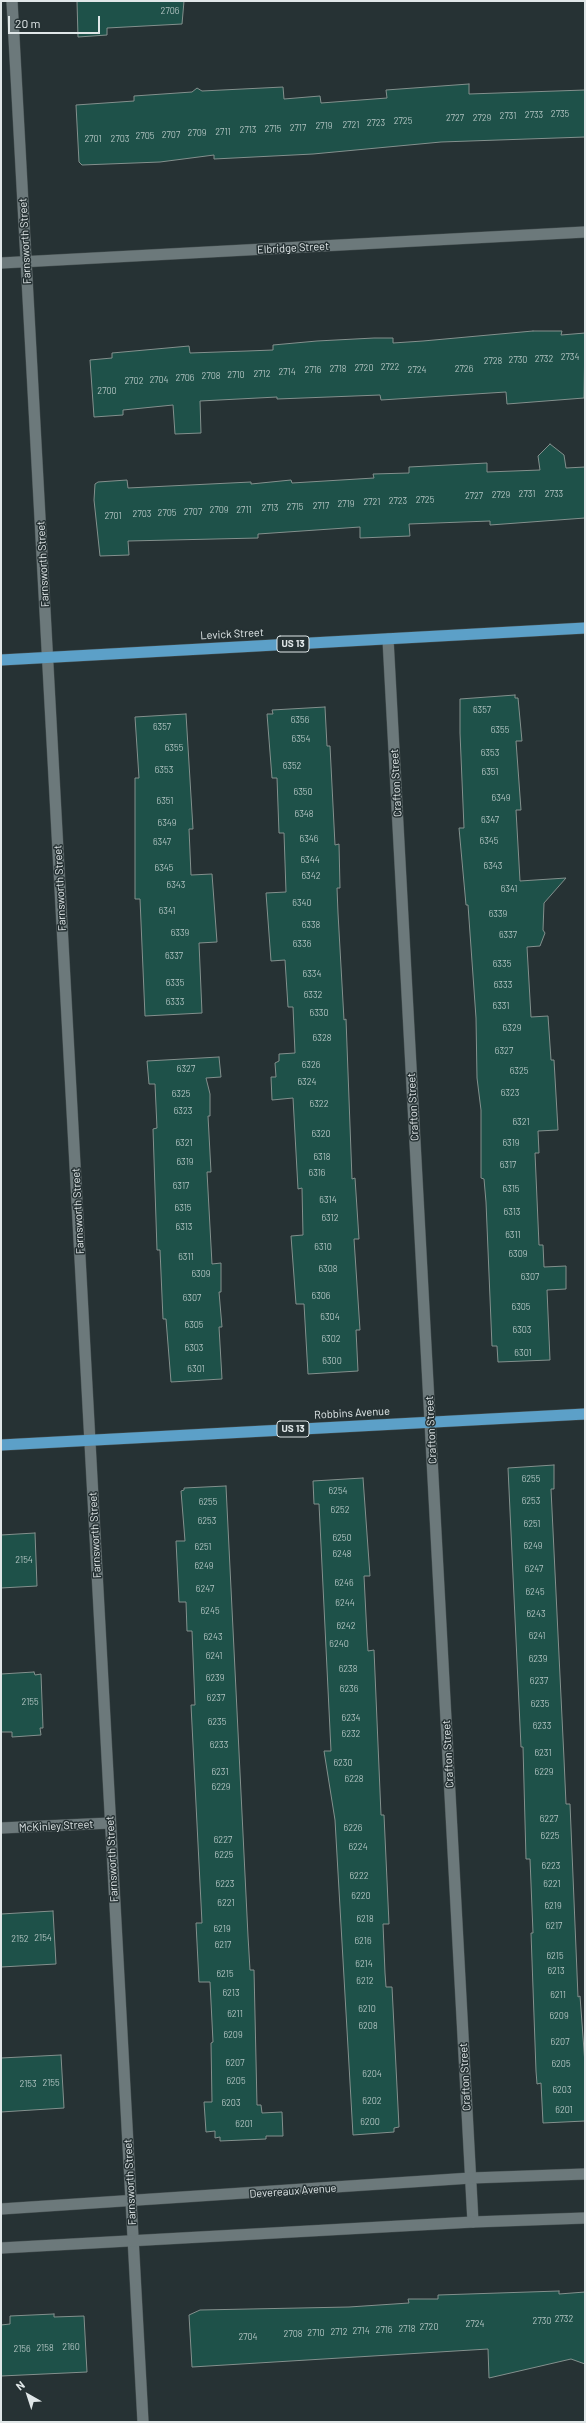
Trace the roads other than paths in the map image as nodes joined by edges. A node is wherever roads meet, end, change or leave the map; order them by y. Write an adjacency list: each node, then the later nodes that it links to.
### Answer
1 (12, 1): 3 (street, Farnsworth Street)
2 (585, 232): 3 (street, Elbridge Street)
3 (26, 262): 4 (street, Elbridge Street); 7 (street, Farnsworth Street)
4 (1, 263)
5 (585, 628): 6 (highway, Levick Street / US 13)
6 (388, 639): 7 (highway, Levick Street / US 13); 10 (street, Crafton Street)
7 (48, 657): 8 (highway, Levick Street / US 13); 11 (street, Farnsworth Street)
8 (1, 660)
9 (585, 1414): 10 (highway, Robbins Avenue / US 13)
10 (430, 1422): 11 (highway, Robbins Avenue / US 13); 16 (street, Crafton Street)
11 (90, 1440): 12 (highway, Robbins Avenue / US 13); 13 (street, Farnsworth Street)
12 (1, 1445)
13 (110, 1823): 14 (street, McKinley Street); 17 (street, Farnsworth Street)
14 (1, 1828)
15 (585, 2174): 16 (street, Devereaux Avenue)
16 (471, 2178): 17 (street, Devereaux Avenue); 20 (street, Crafton Street)
17 (131, 2202): 18 (street, Devereaux Avenue); 21 (street, Farnsworth Street)
18 (1, 2209)
19 (585, 2218): 20 (street)
20 (473, 2222): 21 (street)
21 (133, 2241): 22 (street); 23 (street, Farnsworth Street)
22 (1, 2248)
23 (143, 2422)

